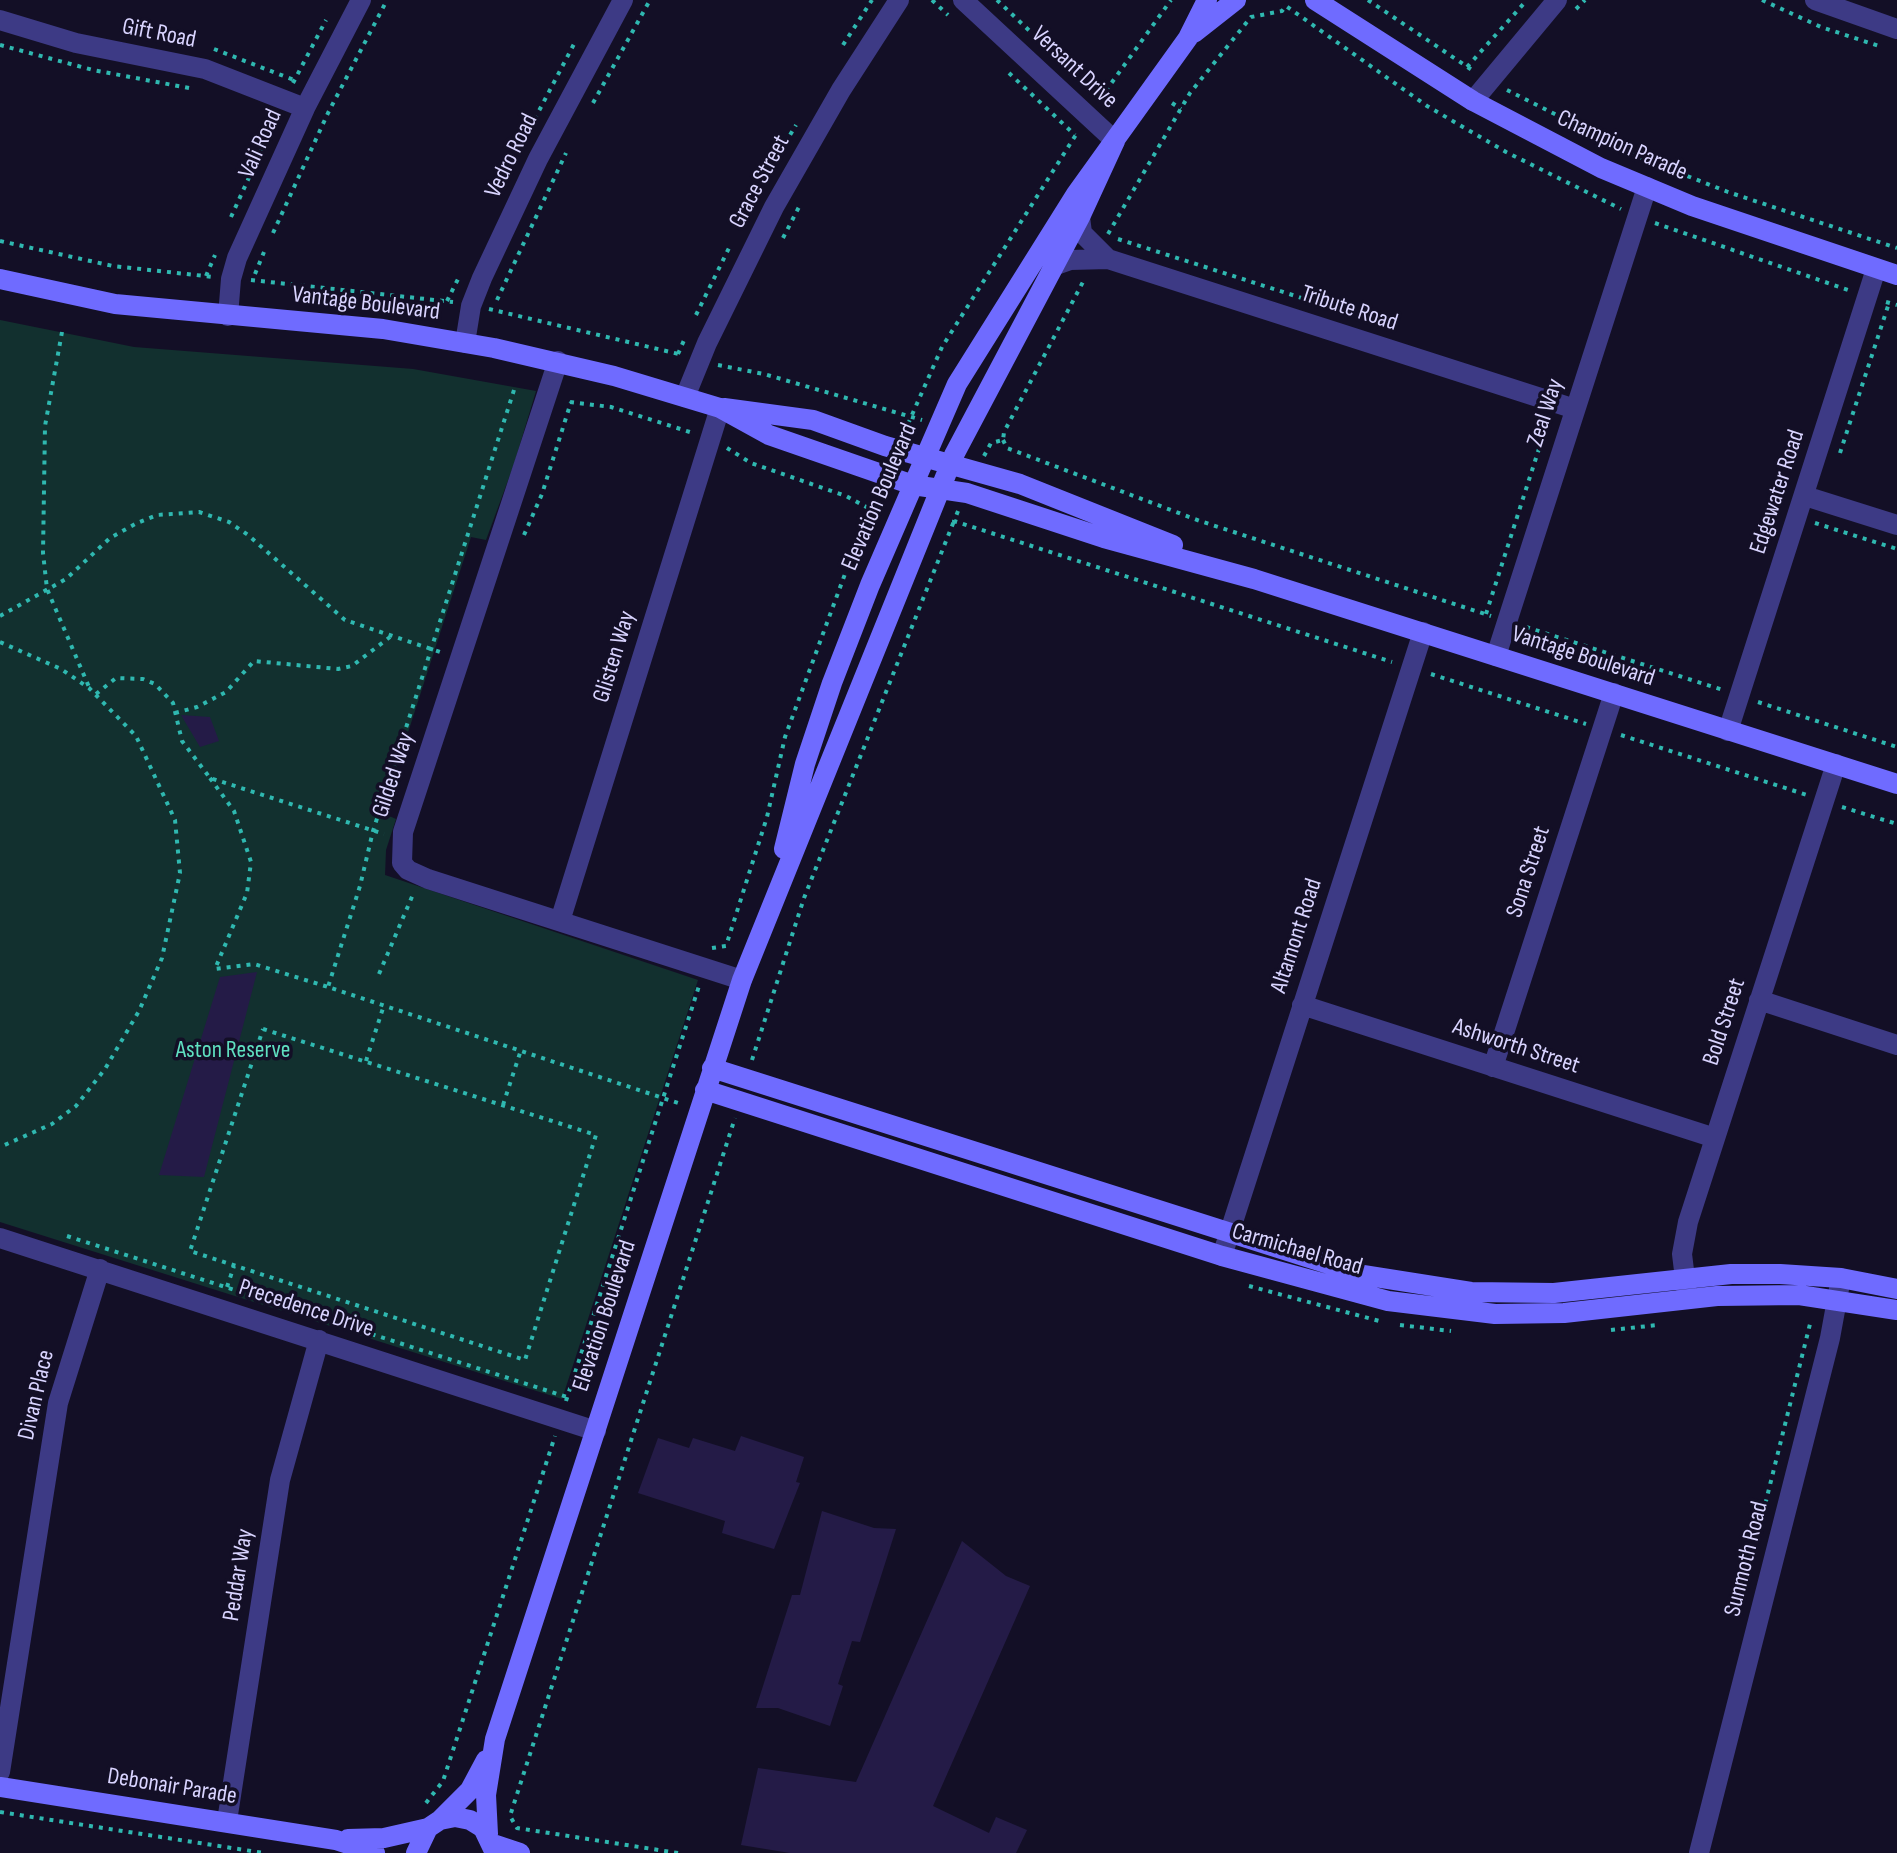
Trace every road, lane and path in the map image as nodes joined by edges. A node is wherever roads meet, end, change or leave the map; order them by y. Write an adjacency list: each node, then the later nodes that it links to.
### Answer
1 (361, 0): 30 (street, Vali Road)
2 (387, 0): 49 (path)
3 (623, 0): 52 (street, Vedro Road)
4 (650, 0): 29 (path)
5 (899, 0): 59 (street, Grace Street)
6 (963, 0): 34 (street, Versant Drive)
7 (997, 0): 23 (path)
8 (1207, 0): 21 (street, Elevation Boulevard)
9 (1236, 0): 21 (street, Elevation Boulevard)
10 (1290, 0): 17 (path)
11 (1315, 0): 18 (street, Champion Parade)
12 (1331, 0): 18 (street, Champion Parade)
13 (1368, 0): 24 (path)
14 (1527, 0): 24 (path)
15 (1557, 0): 25 (street)
16 (1815, 0): 20 (street)
17 (1286, 6): 31 (path); 38 (path)
18 (1347, 18): 27 (street, Champion Parade)
19 (0, 20): 30 (street, Gift Road)
20 (1897, 29)
21 (1188, 38): 34 (street, Elevation Boulevard)
22 (0, 45): 26 (path)
23 (1067, 67)
24 (1467, 67): 25 (path)
25 (1488, 79): 27 (street); 42 (path)
26 (200, 90)
27 (1473, 101): 36 (street, Champion Parade)
28 (1172, 103): 31 (path)
29 (591, 106)
30 (305, 108): 48 (street, Vali Road)
31 (1181, 109): 43 (path)
32 (262, 115): 33 (path)
33 (275, 120)
34 (1115, 141): 39 (street, Elevation Boulevard); 70 (street, Elevation Boulevard)
35 (570, 146): 53 (path)
36 (1647, 187): 38 (street, Zeal Way); 45 (street, Champion Parade)
37 (808, 191): 40 (path)
38 (1638, 216): 50 (path); 68 (street, Zeal Way)
39 (1080, 217): 43 (street); 44 (street, Elevation Boulevard)
40 (783, 240)
41 (0, 241): 48 (path)
42 (1897, 248)
43 (1103, 251): 44 (street); 55 (path); 68 (street, Tribute Road); 73 (path)
44 (1053, 266): 71 (street, Elevation Boulevard)
45 (1876, 269): 46 (street, Champion Parade); 50 (street, Edgewater Road)
46 (1897, 275)
47 (0, 279): 54 (street, Vantage Boulevard)
48 (231, 279): 49 (path); 54 (street, Vali Road)
49 (253, 280): 52 (path)
50 (1868, 297): 51 (path); 81 (street, Edgewater Road)
51 (1897, 305)
52 (471, 306): 53 (path); 57 (street, Vedro Road)
53 (493, 310): 59 (path)
54 (228, 316): 57 (street, Vantage Boulevard)
55 (1364, 318)
56 (62, 332): 88 (path)
57 (465, 343): 60 (street, Vantage Boulevard)
58 (727, 353): 61 (path)
59 (700, 360): 61 (path); 63 (street, Grace Street)
60 (558, 361): 63 (street, Vantage Boulevard); 65 (street, Gilded Way)
61 (721, 366): 64 (path)
62 (514, 390): 95 (path)
63 (685, 397): 67 (street, Vantage Boulevard)
64 (840, 397): 66 (path); 70 (path)
65 (548, 398): 72 (path); 97 (street, Gilded Way)
66 (838, 407)
67 (720, 408): 72 (street, Glisten Way); 75 (street, Vantage Boulevard); 78 (street, Vantage Boulevard)
68 (1575, 409): 91 (street, Zeal Way)
69 (1548, 423): 89 (path)
70 (939, 425): 75 (street, Elevation Boulevard)
71 (964, 433): 74 (path); 76 (street, Elevation Boulevard)
72 (710, 439): 83 (path); 118 (street, Glisten Way)
73 (1003, 440): 74 (path); 89 (path)
74 (991, 443): 77 (path)
75 (924, 456): 76 (street, Vantage Boulevard); 78 (street, Elevation Boulevard)
76 (951, 462): 77 (street, Vantage Boulevard); 79 (street, Elevation Boulevard)
77 (977, 471): 87 (street, Vantage Boulevard)
78 (913, 485): 79 (street, Vantage Boulevard); 83 (street, Elevation Boulevard)
79 (939, 490): 80 (street, Vantage Boulevard); 117 (street, Elevation Boulevard)
80 (967, 493): 84 (path); 87 (street, Vantage Boulevard)
81 (1805, 496): 82 (street, Edgewater Road); 85 (street)
82 (1798, 517): 86 (path); 104 (street, Edgewater Road)
83 (898, 521): 117 (street, Elevation Boulevard)
84 (954, 521): 98 (path); 130 (path)
85 (1897, 525)
86 (1897, 549)
87 (1254, 579): 92 (street, Vantage Boulevard)
88 (47, 589): 90 (path); 93 (path); 101 (path)
89 (1486, 614): 91 (path)
90 (0, 616)
91 (1507, 621): 96 (street, Zeal Way); 104 (path)
92 (1423, 632): 96 (street, Vantage Boulevard); 99 (street, Altamont Road)
93 (390, 637): 95 (path); 105 (path)
94 (0, 642): 101 (path)
95 (432, 649): 97 (path); 114 (path)
96 (1496, 656): 102 (street, Vantage Boulevard)
97 (459, 659): 115 (street, Gilded Way)
98 (1390, 661): 99 (path); 100 (path)
99 (1411, 667): 106 (path); 124 (street, Altamont Road)
100 (1386, 676)
101 (89, 688): 103 (path)
102 (1614, 693): 106 (street, Sona Street); 107 (street, Vantage Boulevard)
103 (96, 694): 105 (path); 135 (path)
104 (1740, 696): 107 (street, Edgewater Road); 108 (path)
105 (175, 713): 110 (path)
106 (1603, 729): 112 (path); 128 (street, Sona Street)
107 (1728, 731): 109 (street, Vantage Boulevard)
108 (1897, 747)
109 (1836, 764): 111 (street, Vantage Boulevard); 112 (street, Bold Street)
110 (210, 778): 114 (path); 121 (path)
111 (1897, 784)
112 (1824, 801): 113 (path); 122 (street, Bold Street)
113 (1897, 824)
114 (373, 831): 115 (path); 121 (path)
115 (401, 839): 116 (street, Gilded Way)
116 (419, 876): 118 (street); 119 (path)
117 (768, 910): 120 (street, Elevation Boulevard)
118 (560, 921): 120 (street)
119 (379, 974)
120 (742, 980): 129 (street, Elevation Boulevard)
121 (328, 987): 123 (path)
122 (1759, 1000): 125 (street); 134 (street, Bold Street)
123 (384, 1005): 126 (path); 127 (path)
124 (1302, 1005): 128 (street, Ashworth Street); 137 (street, Altamont Road)
125 (1897, 1045)
126 (521, 1049): 131 (path); 132 (path)
127 (366, 1061): 132 (path); 140 (path)
128 (1493, 1067): 134 (street, Ashworth Street)
129 (712, 1068): 130 (street, Carmichael Road); 131 (street, Elevation Boulevard)
130 (748, 1079): 137 (street, Carmichael Road)
131 (702, 1099): 133 (street, Carmichael Road); 133 (path); 151 (street, Elevation Boulevard)
132 (503, 1105): 140 (path)
133 (738, 1111): 139 (street, Carmichael Road); 164 (path)
134 (1715, 1138): 144 (street, Bold Street)
135 (0, 1147)
136 (60, 1234): 143 (path)
137 (1229, 1235): 139 (street, Altamont Road); 144 (street, Carmichael Road)
138 (0, 1238): 141 (street, Precedence Drive)
139 (1222, 1256): 144 (street, Carmichael Road)
140 (234, 1266): 143 (path)
141 (100, 1269): 147 (street, Precedence Drive); 153 (street, Divan Place)
142 (1841, 1278): 144 (street, Carmichael Road); 145 (street, Carmichael Road); 146 (street, Sunmoth Road)
143 (227, 1288): 147 (path); 150 (path)
144 (1686, 1289): 146 (street, Carmichael Road)
145 (1897, 1289)
146 (1838, 1299): 148 (street, Carmichael Road); 165 (street, Sunmoth Road)
147 (219, 1309): 149 (street, Precedence Drive)
148 (1897, 1310)
149 (319, 1340): 150 (street, Precedence Drive); 157 (street, Peddar Way)
150 (560, 1419): 151 (street, Precedence Drive); 156 (path)
151 (596, 1431): 152 (street, Elevation Boulevard)
152 (495, 1739): 156 (street, Elevation Boulevard); 159 (street, Elevation Boulevard)
153 (0, 1772)
154 (0, 1787): 157 (street, Debonair Parade)
155 (0, 1812): 160 (path)
156 (430, 1819): 158 (street, Debonair Parade); 159 (street); 162 (street)
157 (227, 1821): 158 (street, Debonair Parade)
158 (336, 1840): 161 (street, Debonair Parade)
159 (492, 1844): 163 (street)
160 (264, 1853)
161 (375, 1853)
162 (416, 1853)
163 (520, 1853)
164 (678, 1853)
165 (1699, 1853)

